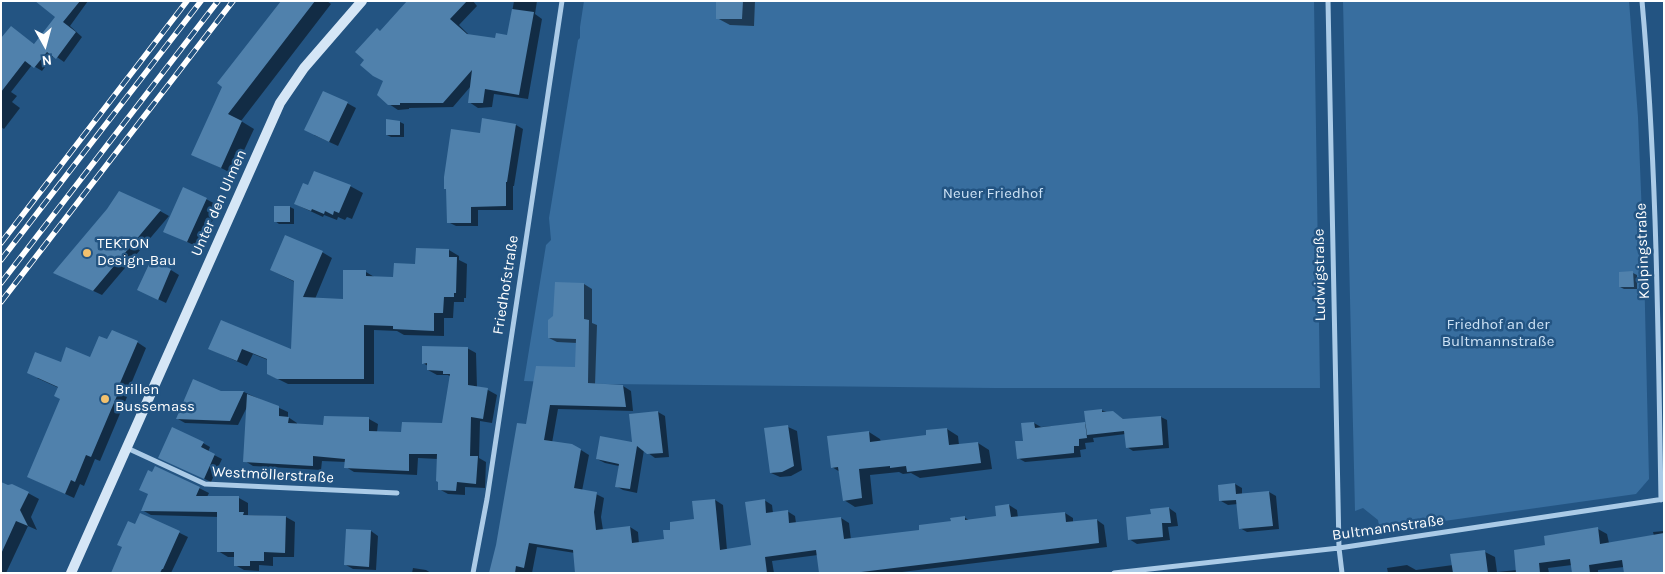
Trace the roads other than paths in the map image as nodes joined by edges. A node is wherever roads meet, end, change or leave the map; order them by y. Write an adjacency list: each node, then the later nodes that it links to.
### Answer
1 (362, 1): 5 (main road, Unter den Ulmen)
2 (562, 1): 10 (street, Friedhofstraße)
3 (1328, 1): 8 (street, Ludwigstraße)
4 (1642, 1): 7 (street, Kolpingstraße)
5 (126, 448): 6 (street, Westmöllerstraße); 9 (main road, Unter den Ulmen)
6 (397, 493)
7 (1662, 500): 8 (street, Bultmannstraße)
8 (1339, 548): 11 (street, Bultmannstraße); 12 (street, Ludwigstraße)
9 (71, 573)
10 (473, 573)
11 (1114, 573)
12 (1342, 573)

